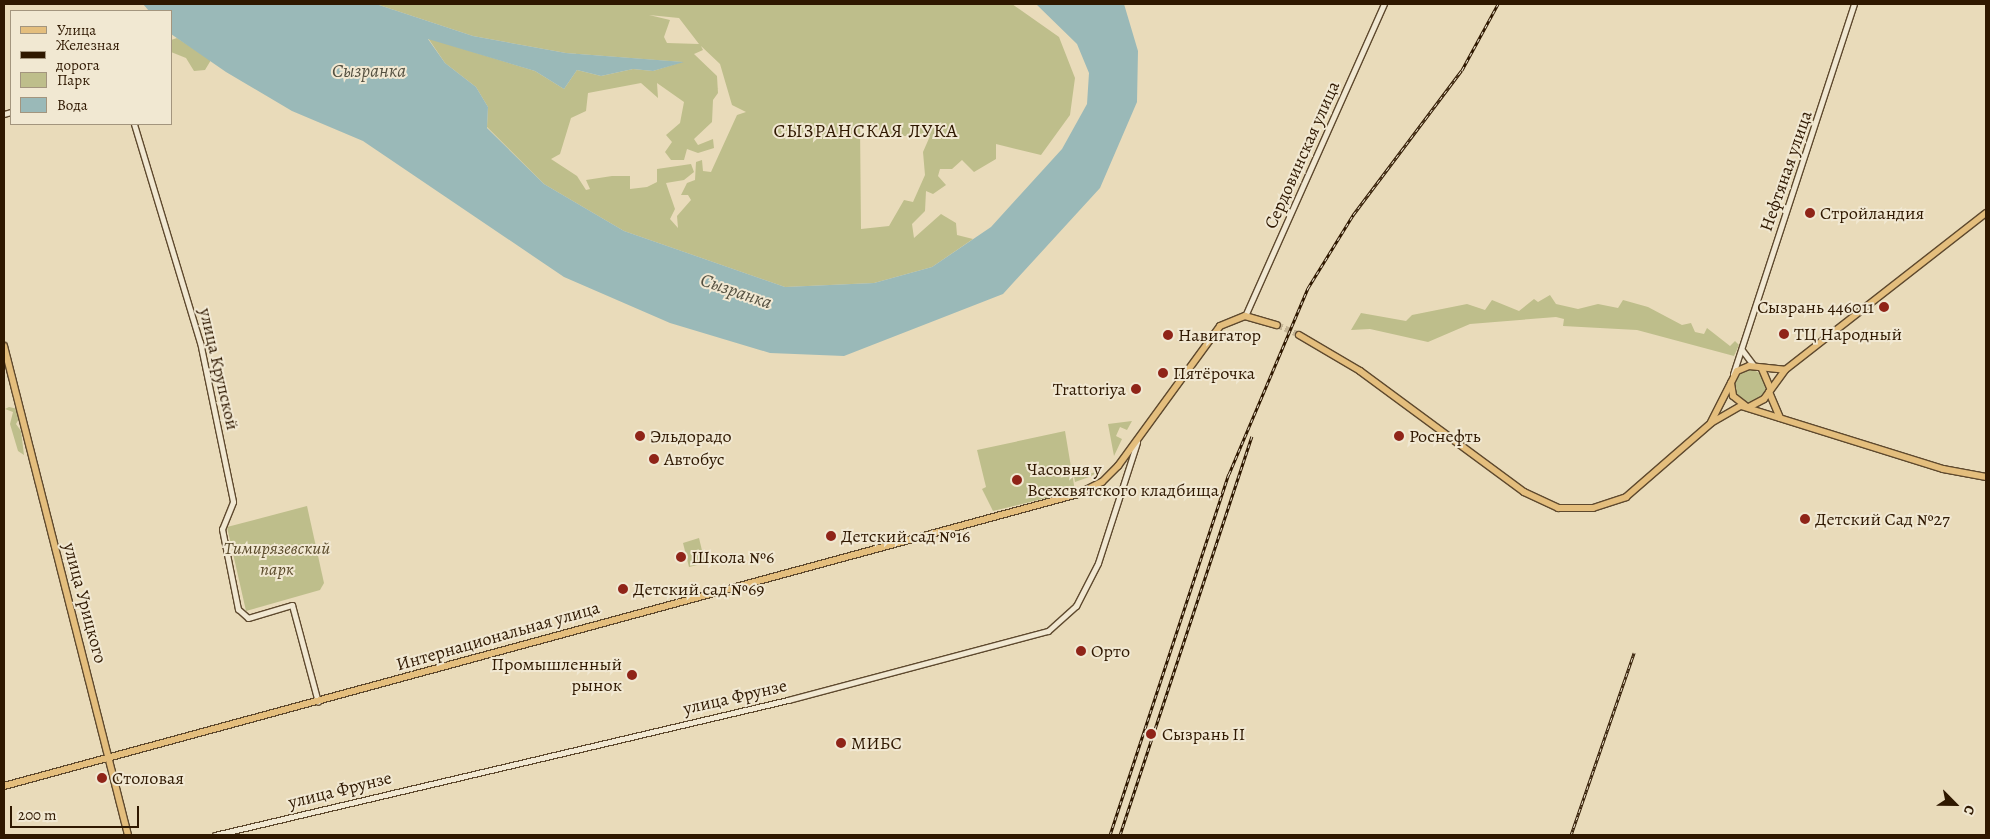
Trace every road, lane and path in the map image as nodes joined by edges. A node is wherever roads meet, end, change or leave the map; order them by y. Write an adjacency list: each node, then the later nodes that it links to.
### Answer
1 (1384, 4): 5 (street, Сердовинская улица)
2 (1854, 4): 9 (street, Нефтяная улица)
3 (134, 125): 26 (street, улица Крупской)
4 (1986, 213): 14 (main road)
5 (1245, 316): 6 (main road); 22 (main road, Интернациональная улица)
6 (1277, 325)
7 (1300, 335): 21 (main road)
8 (4, 346): 10 (main road)
9 (1742, 347): 12 (street); 16 (street, Нефтяная улица)
10 (6, 354): 11 (main road); 17 (main road, улица Урицкого)
11 (4, 362)
12 (1754, 366): 13 (main road); 16 (main road)
13 (1762, 369): 14 (main road); 18 (main road)
14 (1785, 370): 18 (main road)
15 (4, 372): 17 (main road)
16 (1732, 377): 19 (main road); 21 (main road)
17 (12, 379): 27 (main road, улица Урицкого)
18 (1769, 391): 19 (main road); 20 (main road)
19 (1748, 407): 20 (main road); 21 (main road)
20 (1780, 418): 25 (main road)
21 (1711, 423)
22 (1138, 439): 23 (main road, Интернациональная улица); 24 (street, улица Фрунзе)
23 (1118, 466): 24 (street); 26 (main road, Интернациональная улица)
24 (1128, 472): 30 (street, улица Фрунзе)
25 (1986, 477)
26 (318, 702): 27 (main road, Интернациональная улица)
27 (109, 760): 28 (main road, Интернациональная улица); 29 (main road, улица Урицкого)
28 (4, 786)
29 (128, 835)
30 (215, 835)

